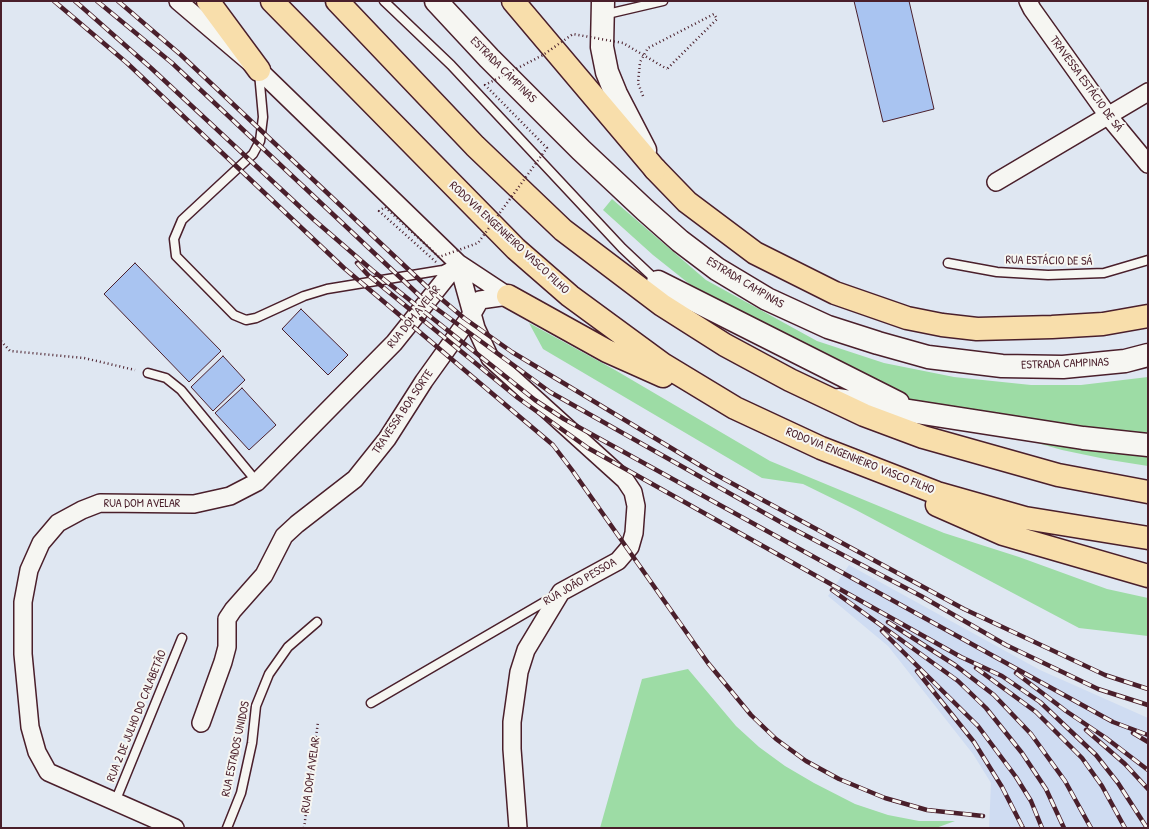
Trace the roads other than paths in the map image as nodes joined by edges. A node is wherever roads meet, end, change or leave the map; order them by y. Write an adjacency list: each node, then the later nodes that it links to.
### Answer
1 (178, 1): 11 (street)
2 (208, 1): 11 (main road)
3 (272, 1): 30 (main road, RODOVIA ENGENHEIRO VASCO FILHO)
4 (337, 1): 26 (main road)
5 (384, 1): 20 (lane)
6 (513, 1): 15 (main road)
7 (663, 1): 10 (lane)
8 (1028, 1): 13 (street, TRAVESSA ESTÁCIO DE SÁ)
9 (440, 5): 27 (main road, ESTRADA CAMPINAS)
10 (603, 8): 15 (main road)
11 (259, 70): 18 (street); 18 (lane)
12 (1148, 92): 13 (street)
13 (1109, 117): 14 (street, TRAVESSA ESTÁCIO DE SÁ); 16 (street)
14 (1148, 164)
15 (655, 169): 25 (main road)
16 (996, 182)
17 (1148, 260): 19 (lane, RUA ESTÁCIO DE SÁ)
18 (458, 263): 21 (street); 23 (street, RUA JOÃO PESSOA); 34 (street, RUA DOM AVELAR)
19 (948, 264)
20 (658, 282): 22 (lane); 31 (main road)
21 (508, 296): 23 (street); 30 (main road)
22 (680, 303)
23 (472, 314): 38 (street, RUA JOÃO PESSOA); 42 (street, TRAVESSA BOA SORTE)
24 (692, 314): 26 (lane)
25 (1145, 319)
26 (725, 345): 29 (main road)
27 (1148, 356)
28 (148, 373): 34 (lane)
29 (828, 398): 31 (main road); 35 (main road)
30 (735, 408): 33 (main road, RODOVIA ENGENHEIRO VASCO FILHO)
31 (917, 412): 32 (main road)
32 (1148, 445)
33 (821, 448): 36 (main road, RODOVIA ENGENHEIRO VASCO FILHO); 37 (main road)
34 (257, 482): 43 (street, RUA DOM AVELAR)
35 (1148, 492)
36 (1148, 538)
37 (1148, 576)
38 (561, 592): 41 (lane, RUA JOÃO PESSOA); 46 (street)
39 (317, 622): 45 (lane, RUA ESTADOS UNIDOS)
40 (182, 638): 43 (lane, RUA 2 DE JULHO DO CALABETÃO)
41 (371, 703)
42 (201, 723)
43 (115, 802): 44 (street, RUA DOM AVELAR)
44 (175, 828)
45 (226, 828)
46 (518, 828)

